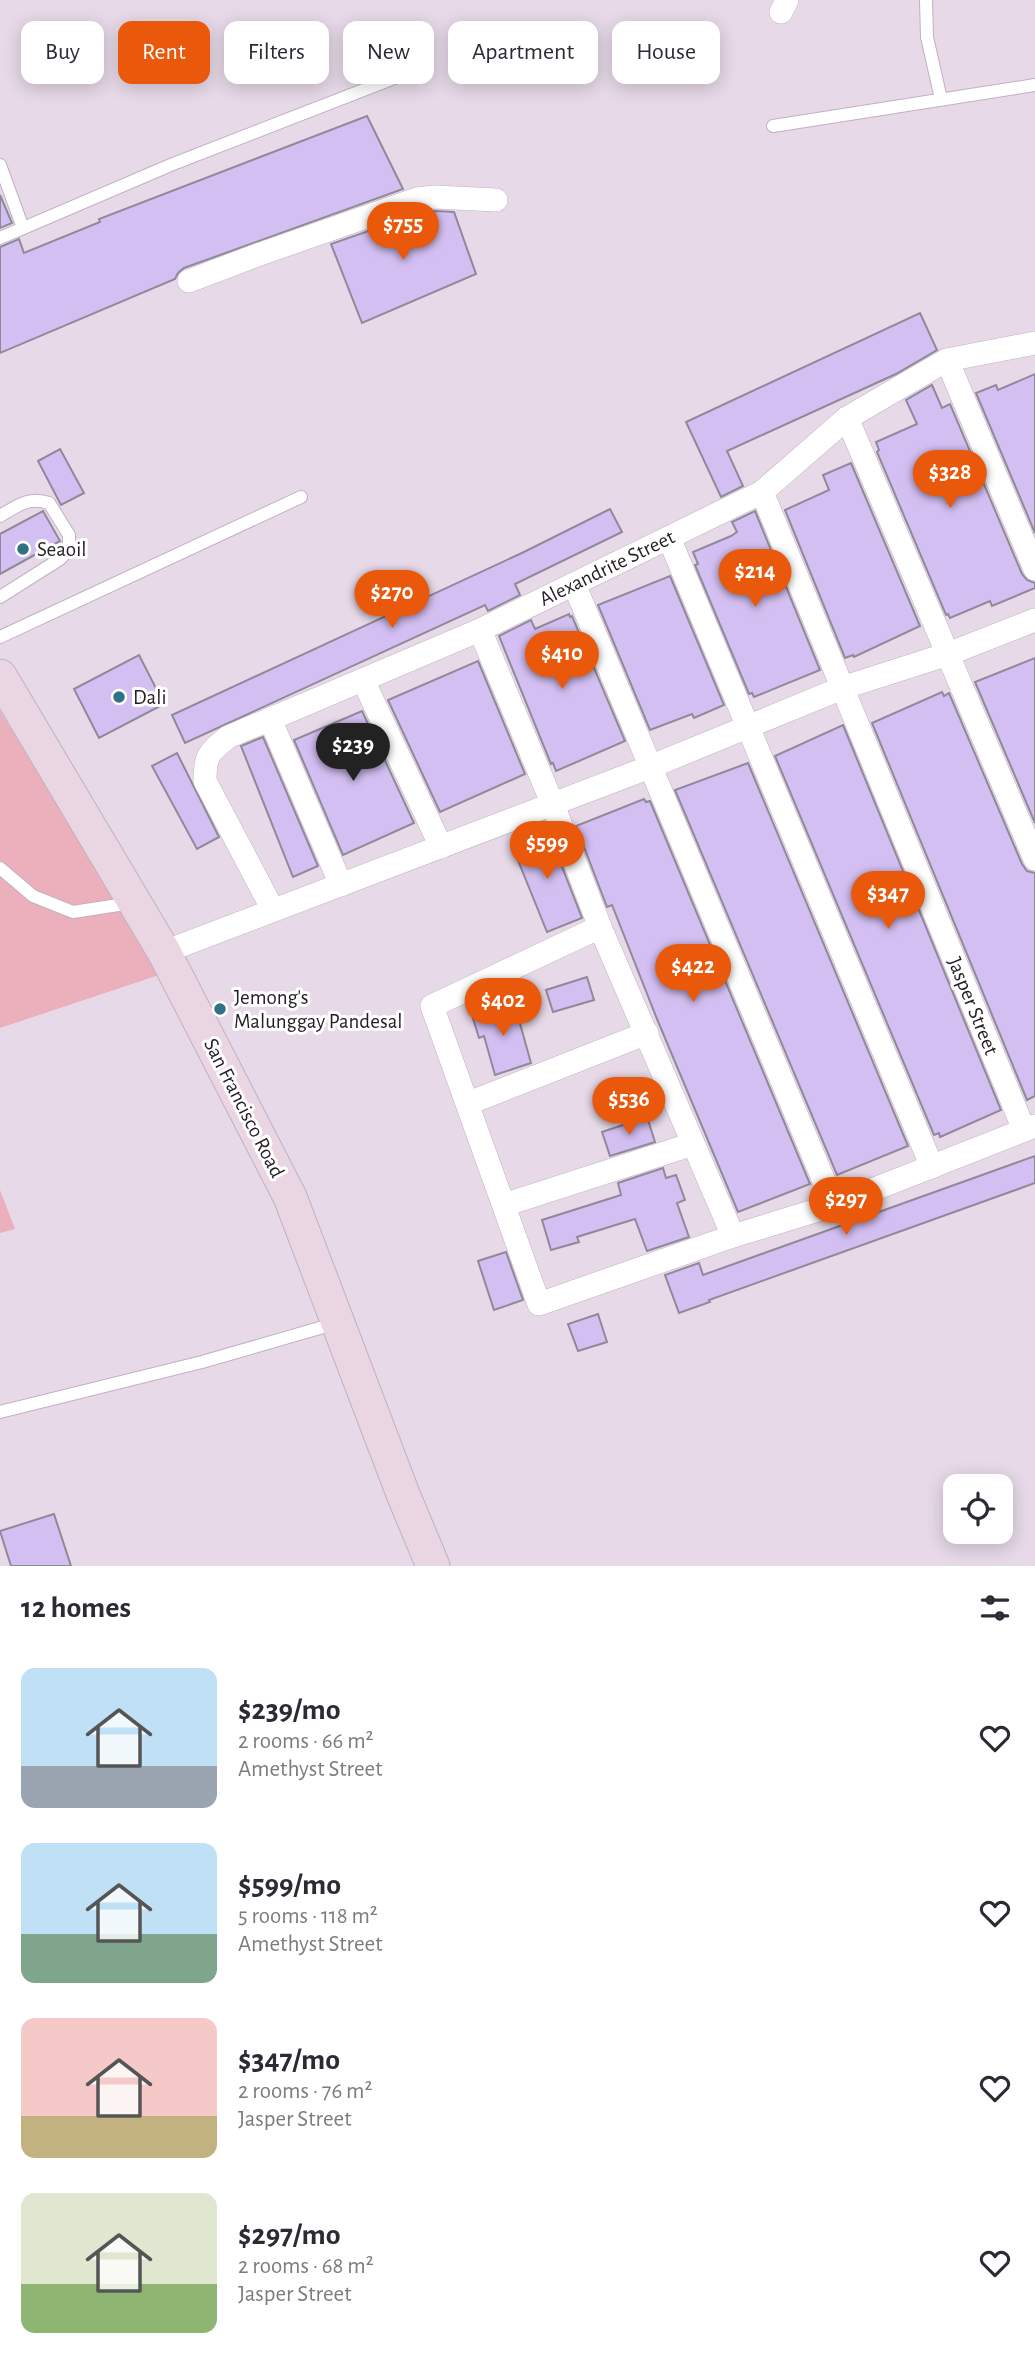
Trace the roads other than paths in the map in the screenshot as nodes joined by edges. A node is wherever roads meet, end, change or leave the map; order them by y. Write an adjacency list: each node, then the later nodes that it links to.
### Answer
1 (926, 0): 4 (lane)
2 (379, 84): 8 (lane)
3 (1035, 85): 4 (lane)
4 (941, 99): 5 (lane)
5 (773, 126)
6 (0, 165): 8 (lane)
7 (496, 200): 10 (street)
8 (23, 228): 9 (lane)
9 (0, 238)
10 (189, 281)
11 (1035, 343): 12 (street, Alexandrite Street)
12 (947, 360): 13 (street, Alexandrite Street); 18 (street)
13 (847, 418): 14 (street, Alexandrite Street); 24 (street)
14 (762, 492): 17 (street, Alexandrite Street); 27 (street, Jasper Street)
15 (301, 497): 23 (lane)
16 (0, 516): 20 (lane)
17 (669, 538): 19 (street, Alexandrite Street); 29 (street)
18 (1035, 569)
19 (574, 584): 22 (street, Alexandrite Street); 30 (street)
20 (0, 597)
21 (1035, 620): 24 (street)
22 (480, 630): 26 (street, Alexandrite Street); 31 (street)
23 (0, 636)
24 (948, 654): 27 (street); 33 (street)
25 (0, 676): 36 (main road, San Francisco Road)
26 (363, 680): 28 (street, Alexandrite Street); 32 (street)
27 (842, 688): 29 (street); 42 (street, Jasper Street)
28 (270, 719): 35 (street); 37 (street, Alexandrite Street)
29 (750, 728): 30 (street); 44 (street)
30 (650, 767): 31 (street); 46 (street)
31 (552, 805): 32 (street); 38 (street)
32 (441, 847): 35 (street)
33 (1035, 859)
34 (0, 868): 36 (lane)
35 (341, 885): 37 (street)
36 (135, 903): 39 (main road, San Francisco Road)
37 (274, 910): 39 (street)
38 (600, 927): 40 (street); 41 (street)
39 (164, 952): 48 (main road, San Francisco Road)
40 (647, 1033): 41 (street); 43 (street)
41 (469, 1104): 45 (street)
42 (1030, 1128): 44 (street)
43 (693, 1144): 45 (street); 47 (street)
44 (932, 1167): 46 (street)
45 (504, 1205): 47 (street)
46 (834, 1205): 47 (street)
47 (733, 1236)
48 (338, 1323): 49 (lane); 50 (main road, San Francisco Road)
49 (0, 1412)
50 (433, 1566)

